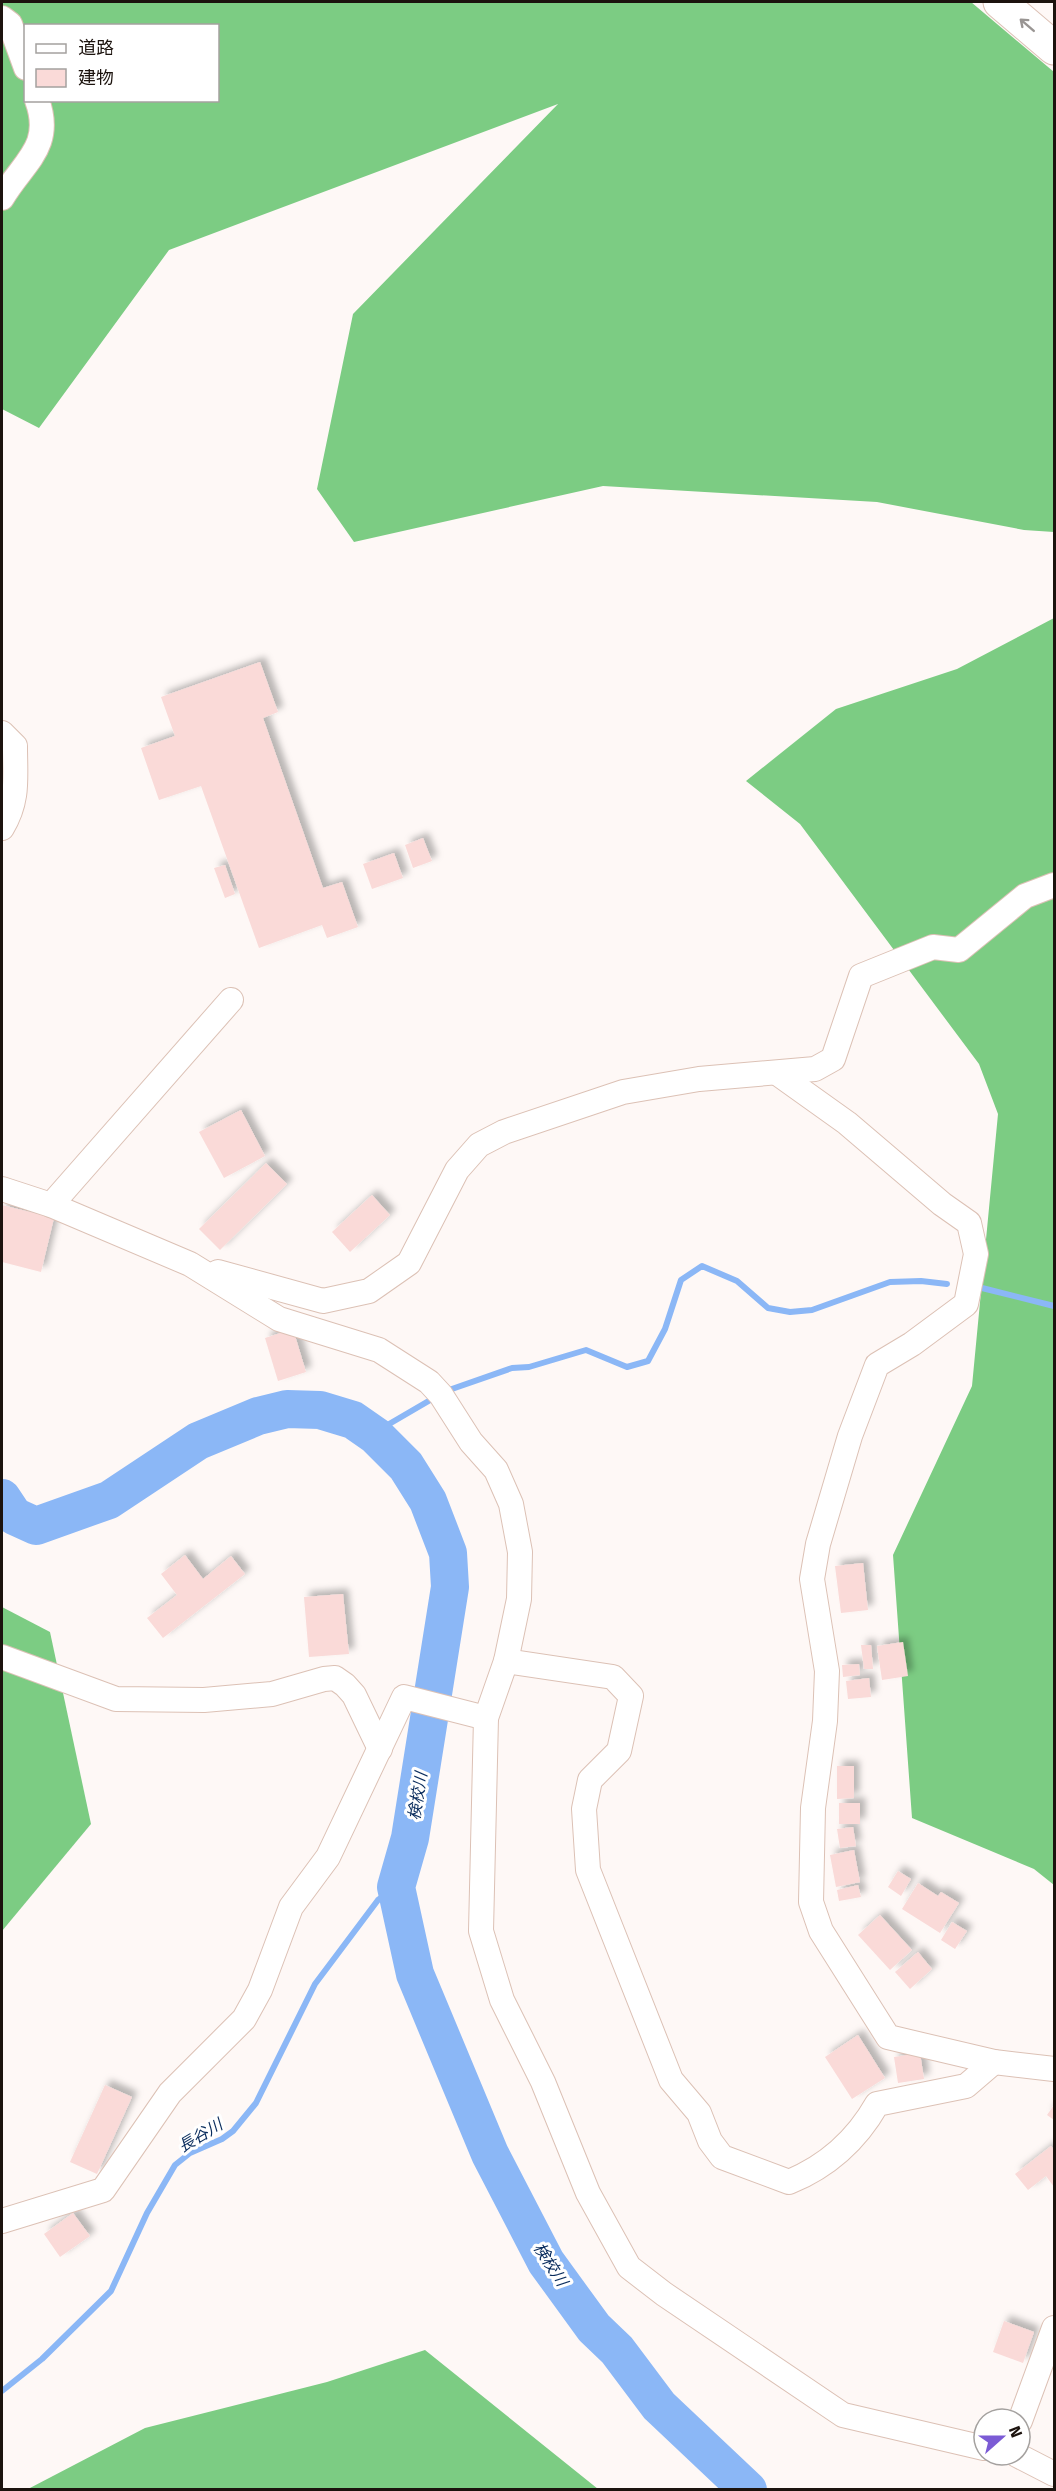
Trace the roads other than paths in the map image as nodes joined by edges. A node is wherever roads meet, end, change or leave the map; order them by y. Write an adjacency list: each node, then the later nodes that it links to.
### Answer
1 (1000, 2): 3 (highway, one-way to 1)
2 (2, 18): 4 (street)
3 (1054, 48)
4 (24, 62)
5 (38, 102): 6 (street)
6 (2, 198)
7 (2, 733): 8 (street)
8 (2, 828)
9 (1054, 885): 11 (street)
10 (231, 1000): 13 (street)
11 (777, 1073): 14 (street); 19 (street)
12 (2, 1189): 13 (street)
13 (51, 1205): 14 (street)
14 (189, 1264): 16 (street)
15 (2, 1658): 18 (street)
16 (506, 1660): 17 (street); 19 (street)
17 (486, 1718): 18 (street); 24 (street)
18 (380, 1749): 21 (street)
19 (994, 2062): 20 (street)
20 (1054, 2069)
21 (2, 2221)
22 (1054, 2328): 23 (street)
23 (1025, 2407)
24 (972, 2445)
25 (1032, 2463): 26 (street)
26 (1054, 2474)

